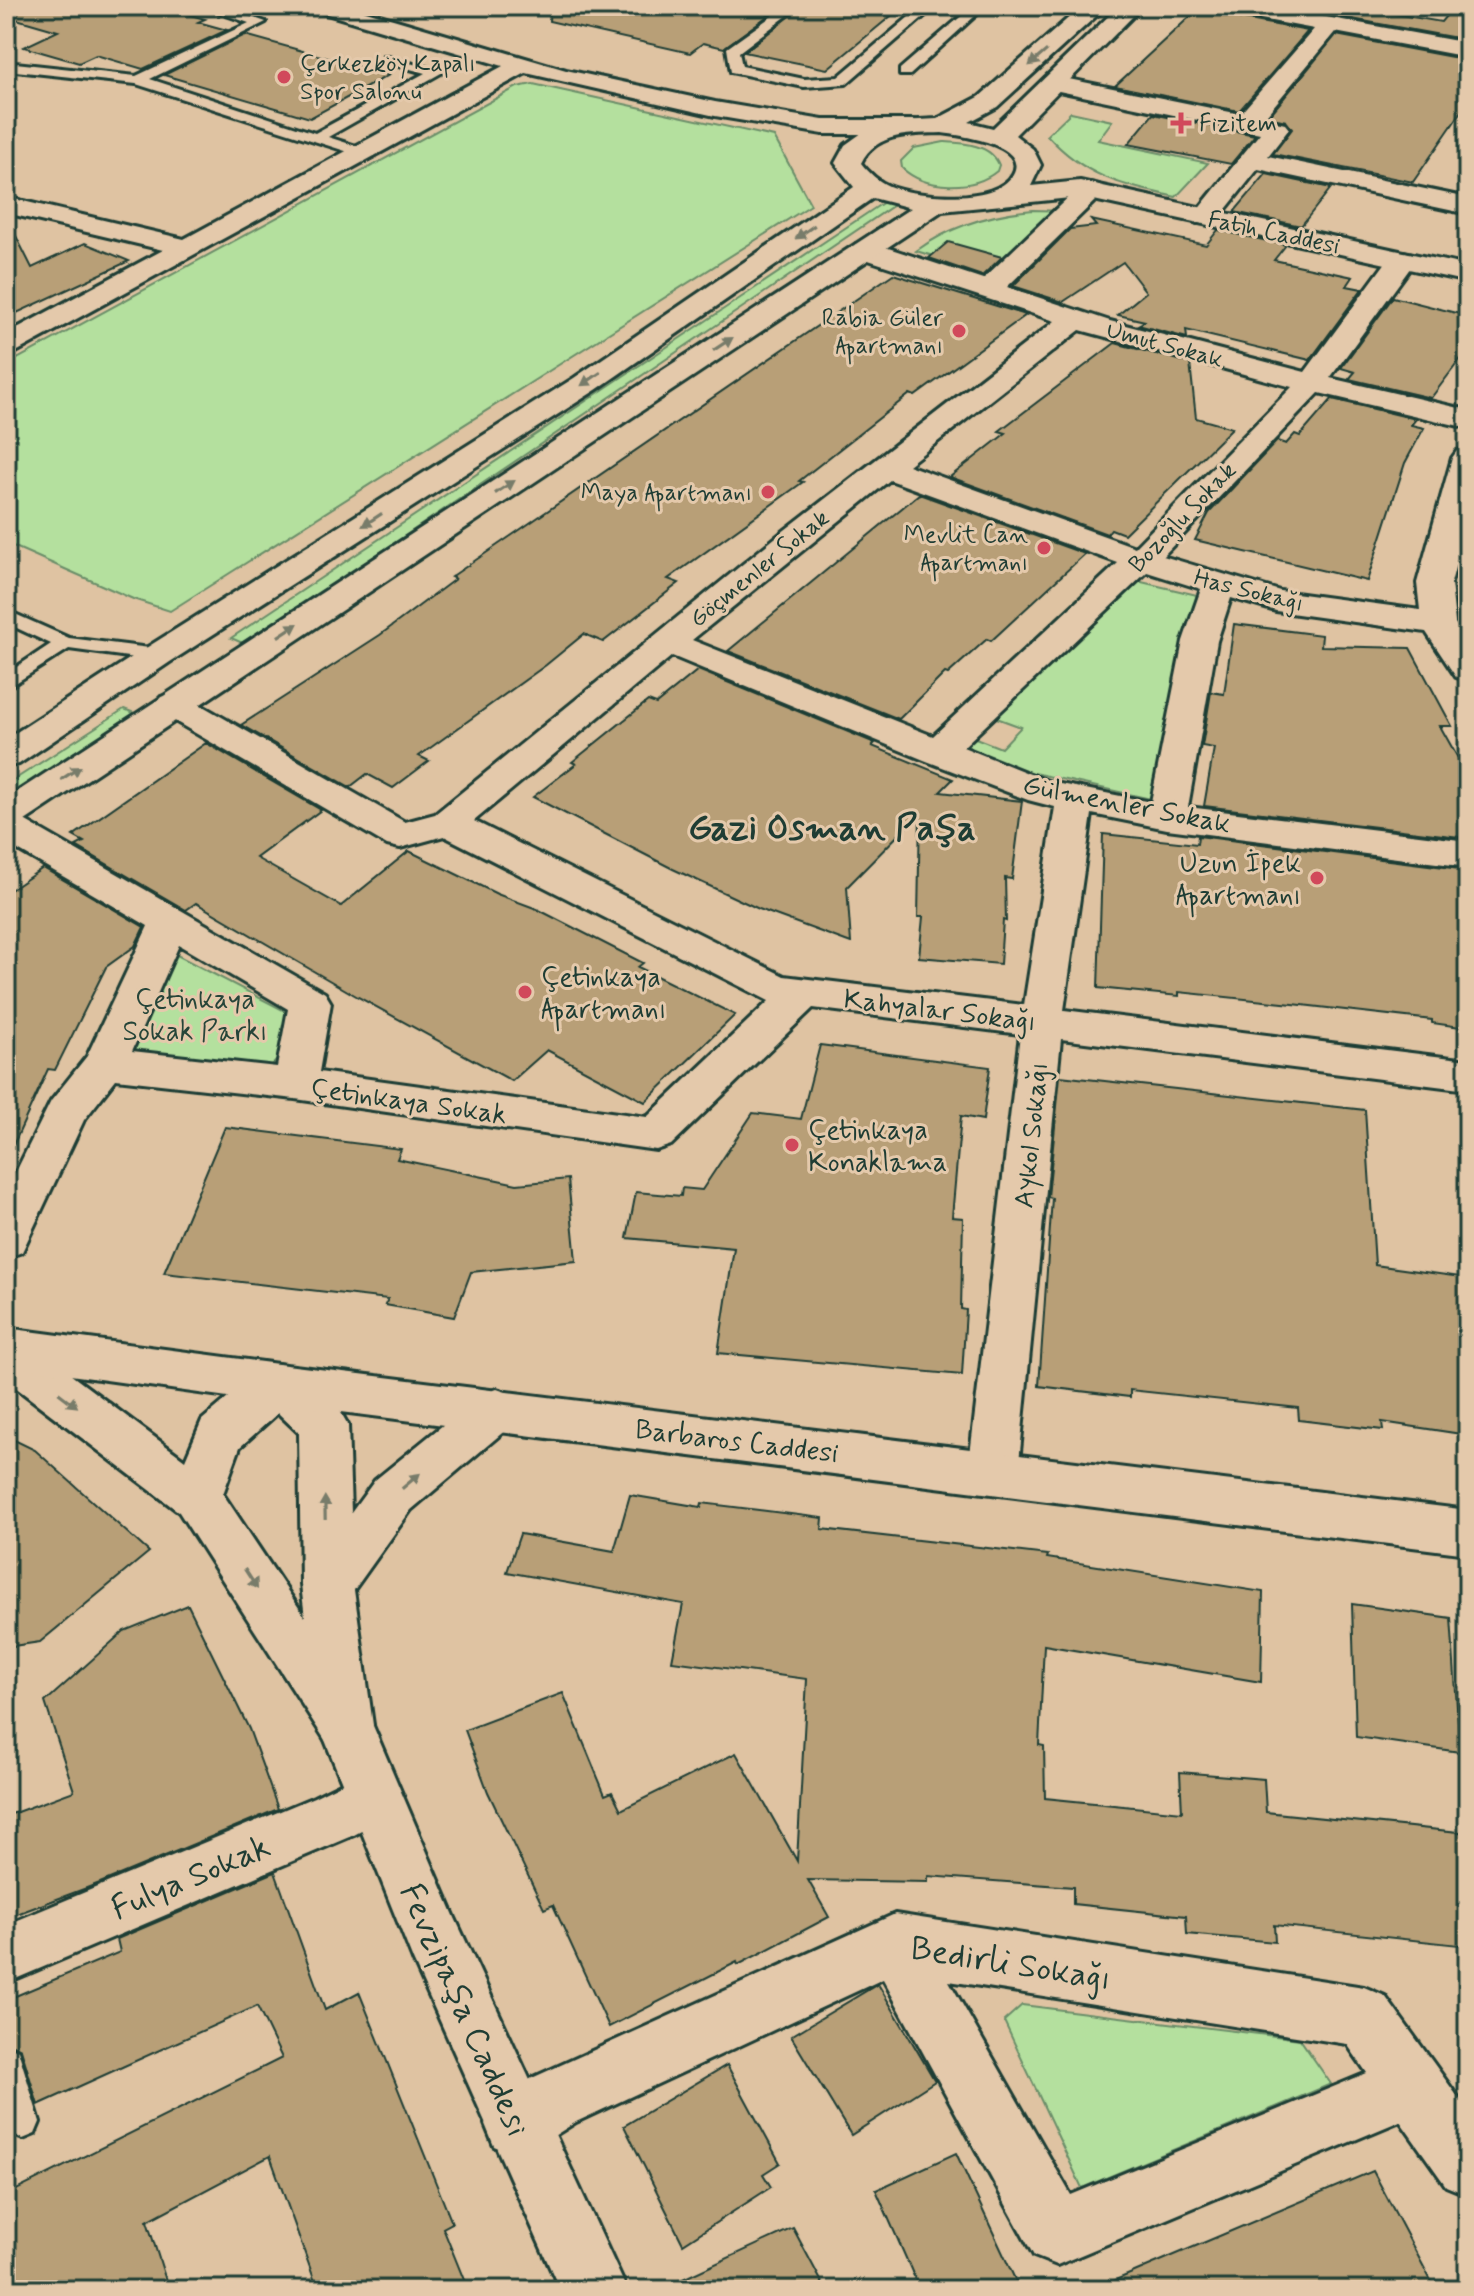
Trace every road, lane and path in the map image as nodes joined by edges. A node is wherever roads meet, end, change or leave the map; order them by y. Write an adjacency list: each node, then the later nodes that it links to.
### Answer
1 (206, 6): 17 (lane)
2 (325, 6): 14 (street)
3 (794, 6): 4 (lane)
4 (930, 6)
5 (980, 6): 16 (lane)
6 (1096, 6): 21 (street, one-way to 21)
7 (1132, 6): 18 (street)
8 (1229, 6): 10 (street)
9 (1414, 16): 11 (street)
10 (1330, 24): 11 (street); 20 (street)
11 (1399, 36): 12 (street)
12 (1468, 50)
13 (389, 59): 24 (lane)
14 (523, 65): 19 (street); 25 (street)
15 (6, 66): 17 (lane)
16 (905, 72)
17 (138, 80): 24 (lane)
18 (1054, 83): 20 (street); 23 (street)
19 (747, 115): 22 (street); 28 (street)
20 (1246, 123): 27 (street)
21 (942, 126): 22 (street); 23 (street)
22 (913, 127): 28 (street)
23 (998, 137): 26 (street)
24 (316, 138): 25 (lane)
25 (361, 152): 36 (street)
26 (1026, 157): 30 (street); 31 (street)
27 (1251, 160): 34 (street); 35 (street)
28 (848, 163): 29 (street)
29 (870, 188): 32 (street); 51 (street, one-way to 51)
30 (1085, 190): 31 (street); 35 (street, Fatih Caddesi); 40 (street)
31 (990, 198): 32 (street)
32 (937, 203): 37 (street)
33 (6, 205): 36 (street)
34 (1468, 206)
35 (1206, 217): 38 (street, Fatih Caddesi)
36 (185, 247): 42 (street)
37 (866, 250): 40 (street, Umut Sokak); 55 (street, one-way to 37)
38 (1402, 260): 39 (street, Fatih Caddesi); 43 (street, Bozoğlu Sokak)
39 (1468, 274)
40 (987, 291): 41 (street, Umut Sokak)
41 (1076, 319): 43 (street, Umut Sokak); 46 (street, Göçmenler Sokak)
42 (6, 346)
43 (1312, 383): 44 (street, Umut Sokak); 47 (street, Bozoğlu Sokak)
44 (1468, 419)
45 (1468, 458): 50 (street)
46 (886, 468): 47 (street, Has Sokağı); 52 (street, Göçmenler Sokak)
47 (1141, 560): 48 (street, Has Sokağı); 60 (street, Bozoğlu Sokak)
48 (1219, 585): 50 (street, Has Sokağı); 64 (street)
49 (6, 616): 53 (lane)
50 (1438, 623): 56 (street)
51 (192, 635): 54 (street); 55 (street)
52 (667, 642): 60 (street, Gülmenler Sokak); 65 (street, Göçmenler Sokak)
53 (65, 643): 54 (lane); 58 (lane)
54 (158, 655): 57 (street)
55 (242, 659): 59 (street)
56 (1468, 670)
57 (122, 680): 59 (street); 61 (street)
58 (6, 683)
59 (174, 705): 63 (street, one-way to 59); 65 (street)
60 (937, 752): 62 (street, Gülmenler Sokak)
61 (6, 756)
62 (1075, 799): 64 (street, Gülmenler Sokak); 70 (street, Aykol Sokağı)
63 (6, 816)
64 (1167, 817): 67 (street, Gülmenler Sokak)
65 (448, 823): 69 (street, Kahyalar Sokağı)
66 (6, 826): 68 (street, Çetinkaya Sokak)
67 (1468, 854)
68 (170, 921): 71 (street); 73 (street, Çetinkaya Sokak)
69 (803, 993): 70 (street, Kahyalar Sokağı); 73 (street, Çetinkaya Sokak)
70 (1042, 1022): 72 (street, Kahyalar Sokağı); 79 (street, Aykol Sokağı)
71 (105, 1063): 73 (street); 74 (street)
72 (1468, 1075)
73 (295, 1084)
74 (6, 1240)
75 (6, 1347): 77 (street, Barbaros Caddesi)
76 (6, 1353): 80 (street, one-way to 80)
77 (278, 1384): 78 (street, Barbaros Caddesi); 80 (street); 82 (street, one-way to 77)
78 (497, 1409): 79 (street, Barbaros Caddesi); 82 (street, one-way to 78)
79 (993, 1472): 81 (street, Barbaros Caddesi)
80 (197, 1497): 83 (street, one-way to 83)
81 (1468, 1532)
82 (327, 1585): 83 (street)
83 (346, 1725): 84 (street, Fevzipaşa Caddesi)
84 (373, 1795): 86 (street, Fulya Sokak); 90 (street, Fevzipaşa Caddesi)
85 (895, 1943): 88 (street, Bedirli Sokağı); 88 (street); 90 (street, Bedirli Sokağı)
86 (6, 1954)
87 (6, 2062): 89 (lane)
88 (1414, 2084): 91 (street, Bedirli Sokağı)
89 (23, 2122)
90 (516, 2124): 92 (street, Fevzipaşa Caddesi)
91 (1468, 2164)
92 (594, 2290)

